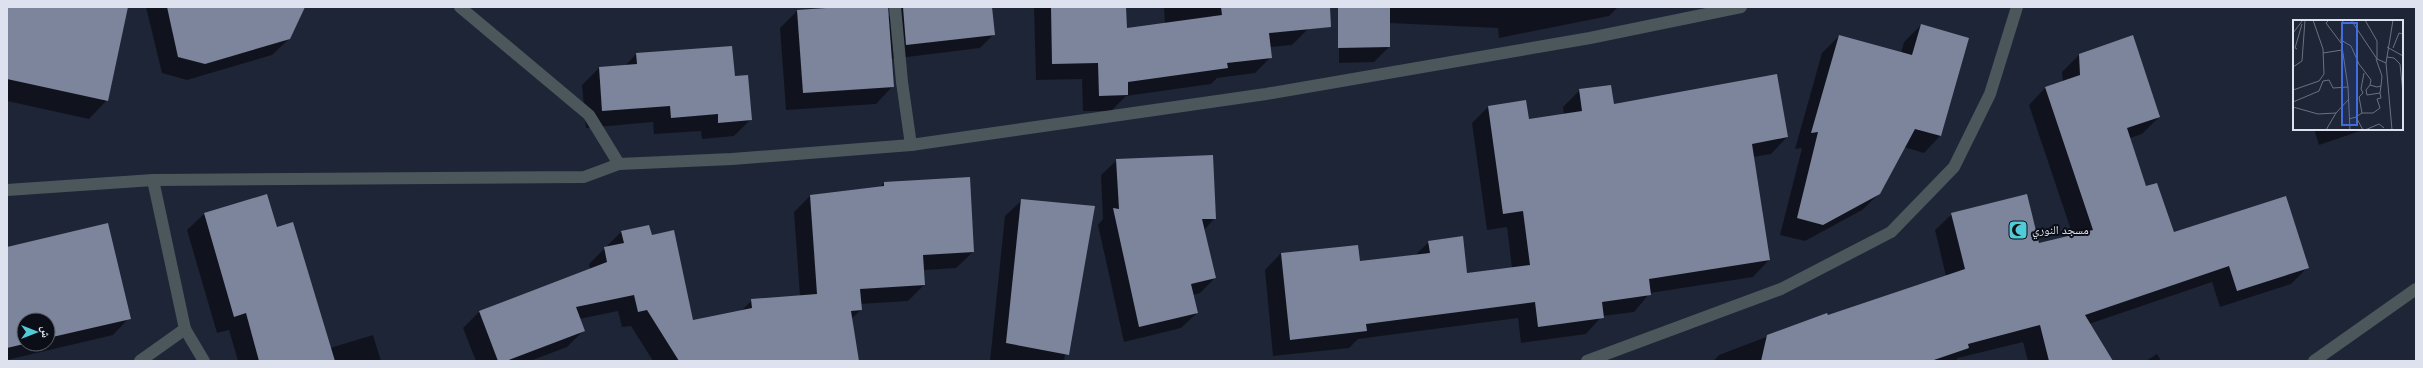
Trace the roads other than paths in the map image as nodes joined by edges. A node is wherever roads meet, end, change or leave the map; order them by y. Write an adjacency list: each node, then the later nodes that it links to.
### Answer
1 (460, 7): 6 (street)
2 (895, 7): 5 (street)
3 (1741, 7): 5 (street)
4 (2017, 7): 13 (street)
5 (911, 145): 6 (street)
6 (619, 164): 7 (street)
7 (153, 180): 8 (street); 10 (street)
8 (7, 190)
9 (2416, 289): 14 (street)
10 (185, 329): 11 (street); 12 (street)
11 (140, 361)
12 (204, 361)
13 (1587, 361)
14 (2314, 361)

